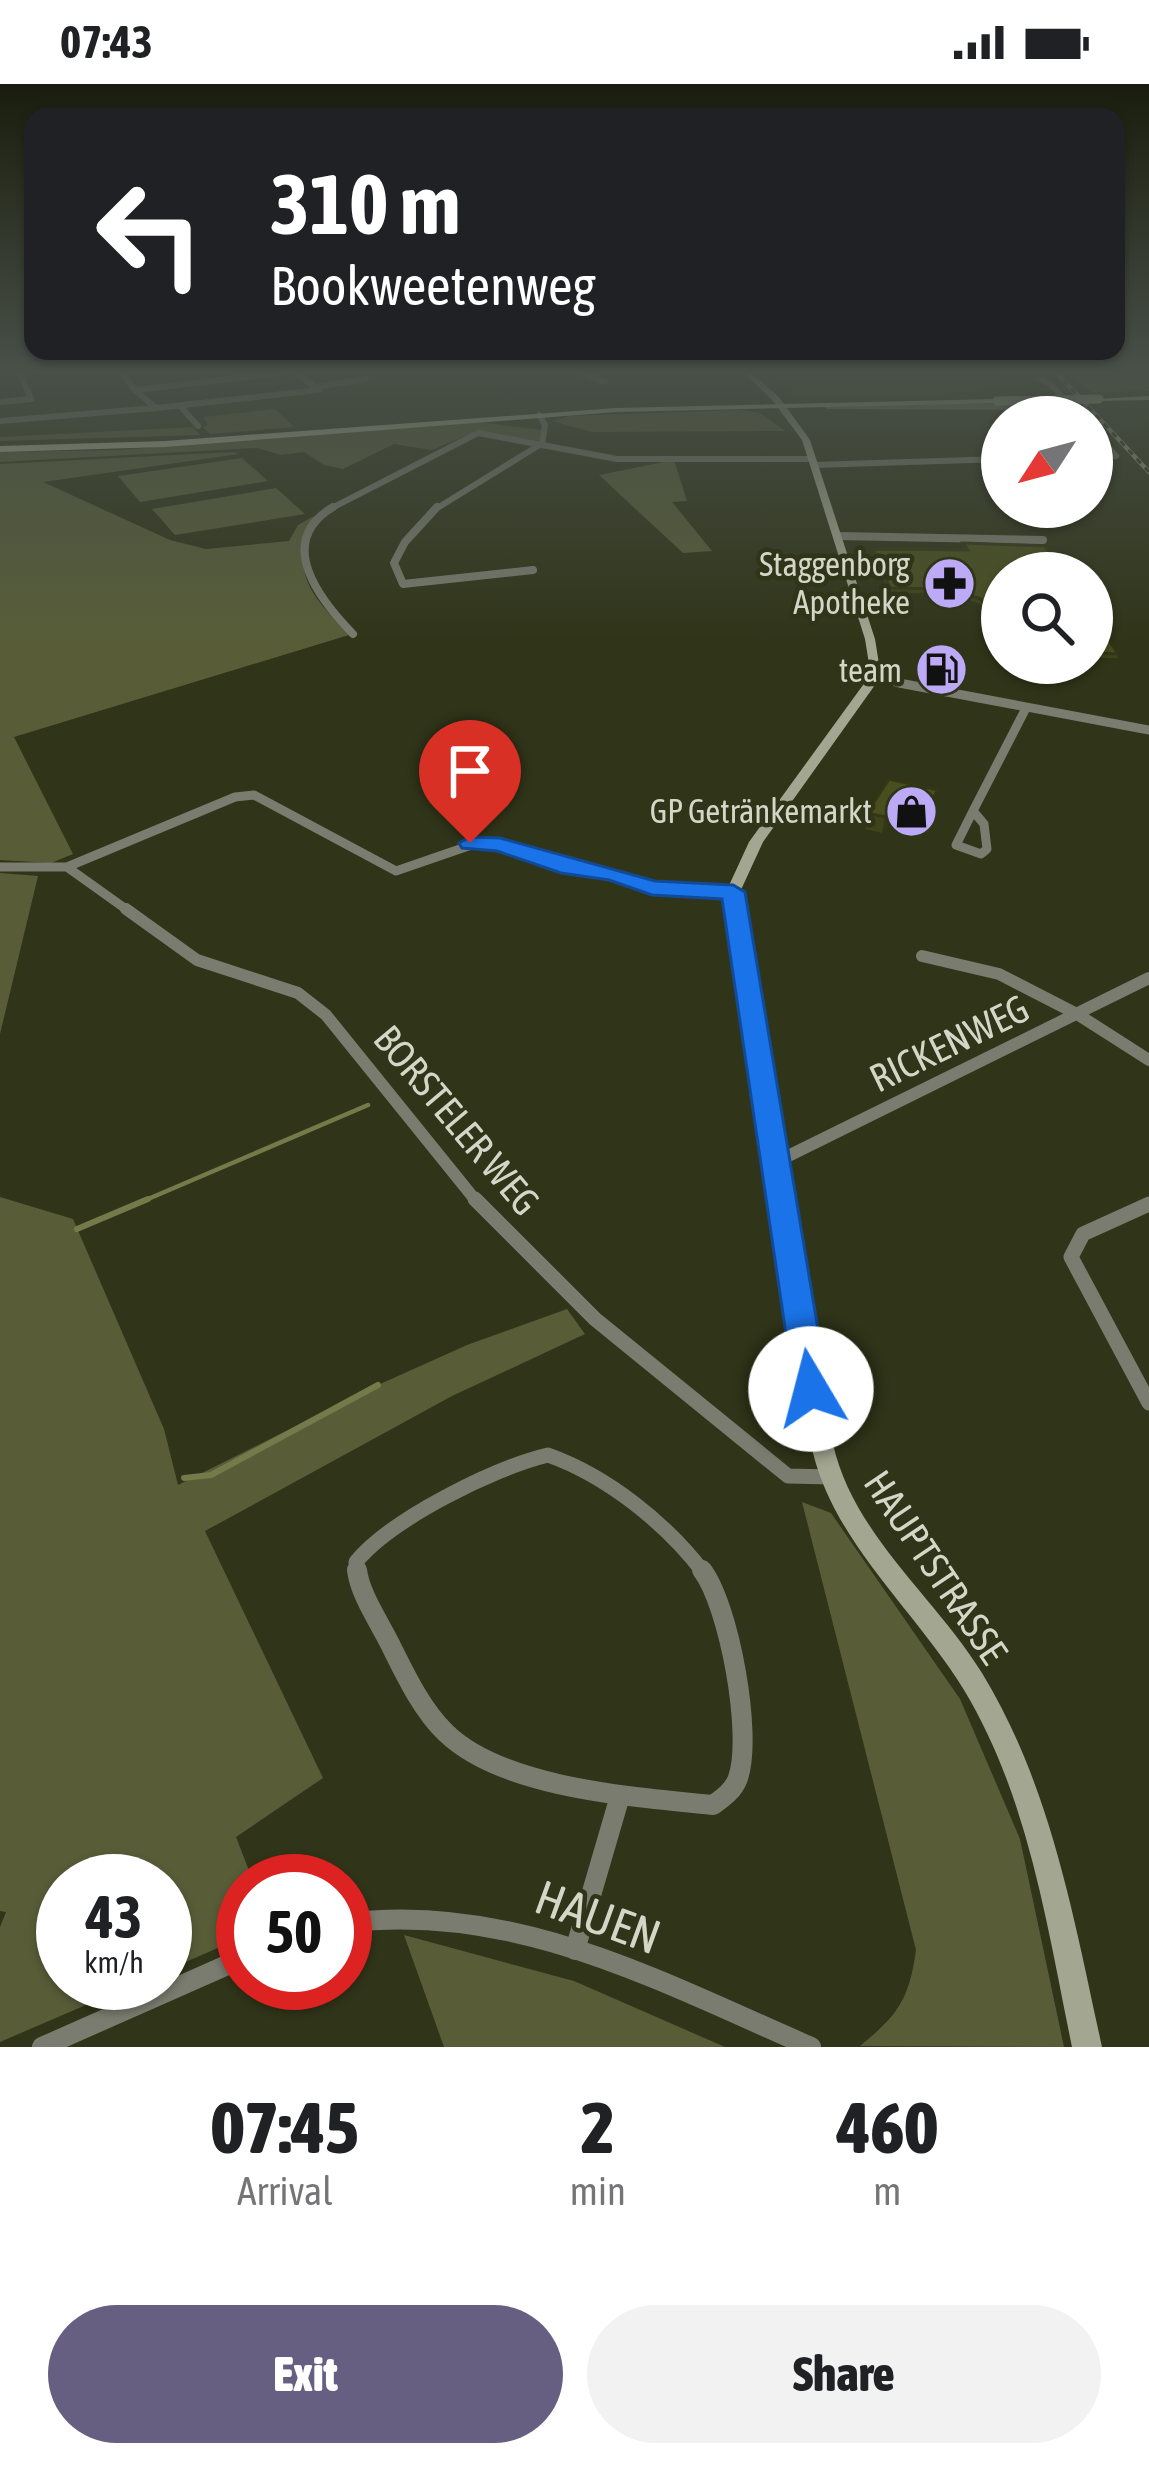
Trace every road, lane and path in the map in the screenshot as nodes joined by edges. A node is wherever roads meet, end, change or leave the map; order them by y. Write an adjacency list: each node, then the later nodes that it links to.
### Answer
1 (813, 462): 4 (main road)
2 (420, 463): 7 (street)
3 (510, 463): 6 (street)
4 (839, 536): 5 (street); 8 (main road)
5 (1043, 539)
6 (533, 570)
7 (353, 634)
8 (872, 678): 9 (street); 14 (main road)
9 (1025, 710): 10 (street); 11 (street)
10 (1149, 730)
11 (971, 809): 11 (street)
12 (0, 867): 13 (street)
13 (67, 867): 14 (street); 22 (street, BORSTELER WEG)
14 (733, 892): 19 (main road, HAUPTSTRASSE)
15 (922, 956): 17 (street)
16 (1149, 978): 17 (street, RICKENWEG)
17 (1077, 1014): 18 (street); 19 (street, RICKENWEG)
18 (1149, 1060)
19 (776, 1162): 22 (main road, HAUPTSTRASSE)
20 (1149, 1204): 21 (street)
21 (1149, 1403)
22 (832, 1477): 29 (main road, HAUPTSTRASSE)
23 (620, 1796): 23 (street); 25 (street)
24 (372, 1919): 25 (street, HAUEN)
25 (575, 1950): 28 (street, HAUEN)
26 (216, 1970): 27 (street)
27 (41, 2047)
28 (811, 2047)
29 (1087, 2047)

